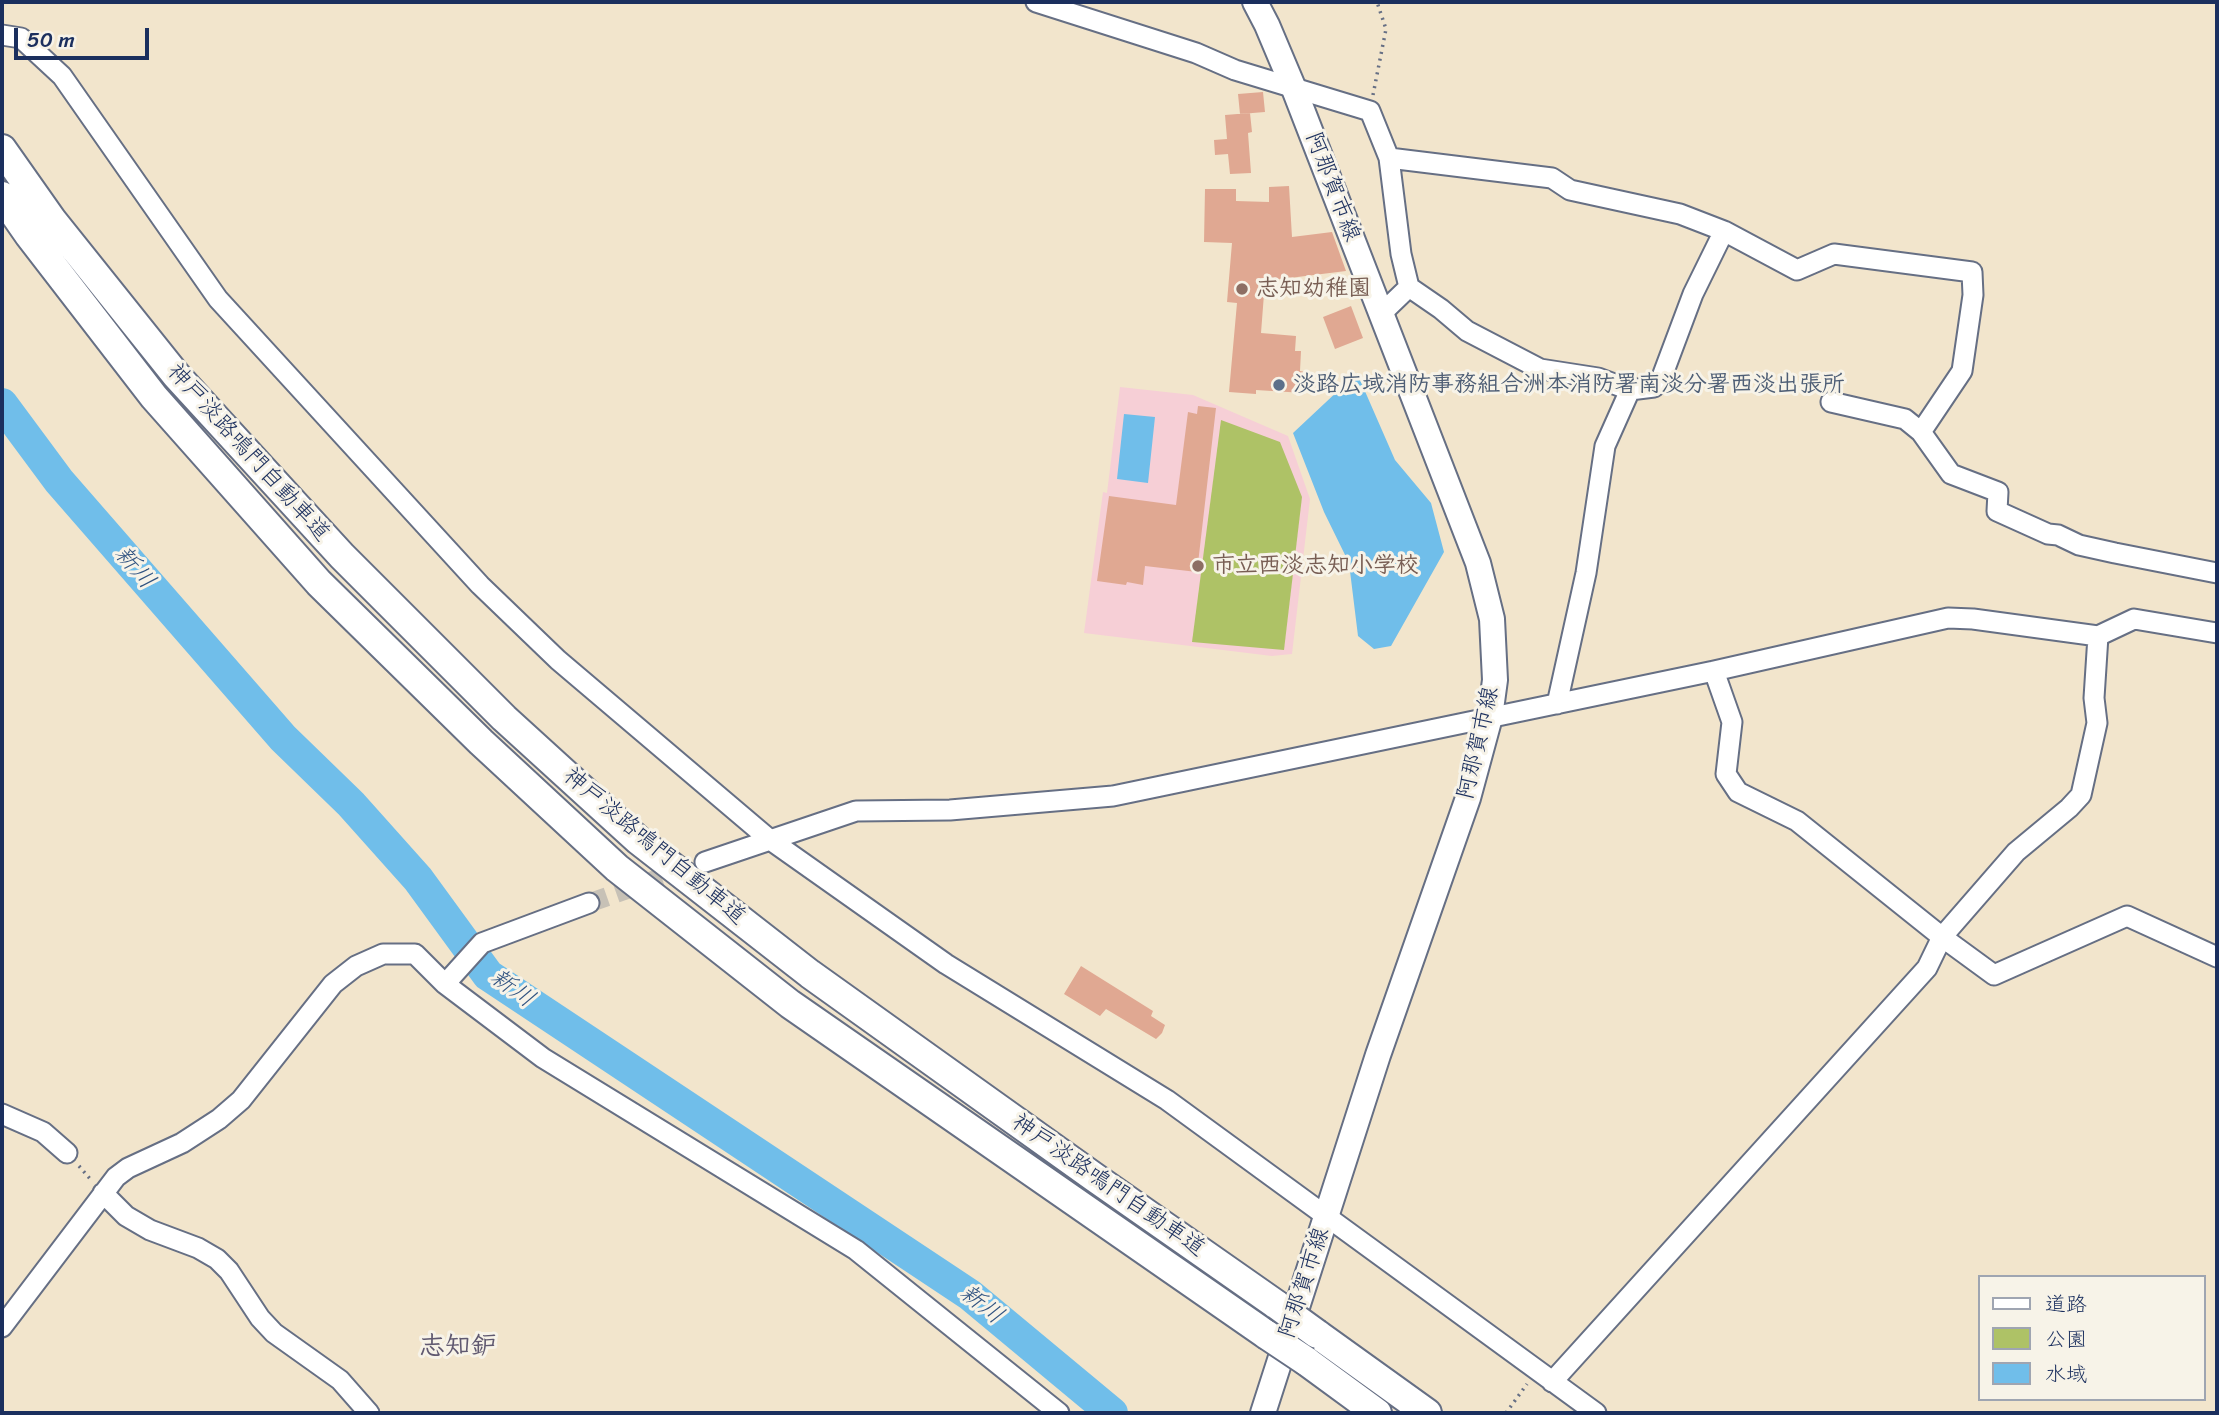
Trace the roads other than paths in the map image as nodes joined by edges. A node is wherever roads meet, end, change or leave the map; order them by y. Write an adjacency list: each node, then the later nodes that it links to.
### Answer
1 (1036, 2): 4 (street)
2 (1255, 2): 4 (main road, 阿那賀市線)
3 (2, 35): 20 (street)
4 (1294, 89): 6 (street); 10 (main road, 阿那賀市線)
5 (2, 149): 36 (highway, 神戸淡路鳴門自動車道, bridge)
6 (1389, 158): 8 (street); 9 (street)
7 (2, 196): 35 (highway, 神戸淡路鳴門自動車道, bridge)
8 (1724, 232): 11 (street); 13 (street)
9 (1409, 287): 10 (street); 11 (street)
10 (1381, 314): 19 (main road, 阿那賀市線)
11 (1630, 390): 18 (street)
12 (1831, 402): 13 (street)
13 (1921, 432): 14 (street)
14 (2217, 573)
15 (2217, 634): 16 (street)
16 (2098, 636): 17 (street); 23 (street)
17 (1714, 671): 18 (street); 23 (street)
18 (1557, 704): 19 (street)
19 (1490, 717): 20 (street); 29 (main road, 阿那賀市線)
20 (769, 839): 21 (street); 29 (street)
21 (705, 862)
22 (589, 904): 25 (street)
23 (1942, 937): 24 (street); 31 (street)
24 (2217, 957)
25 (445, 984): 28 (street); 33 (street)
26 (2, 1114): 27 (street)
27 (67, 1153)
28 (103, 1193): 30 (street); 32 (street)
29 (1326, 1217): 31 (street); 34 (main road, 阿那賀市線)
30 (2, 1326)
31 (1544, 1376): 37 (street)
32 (369, 1413)
33 (1059, 1413)
34 (1263, 1413)
35 (1377, 1413)
36 (1427, 1413)
37 (1596, 1413)

